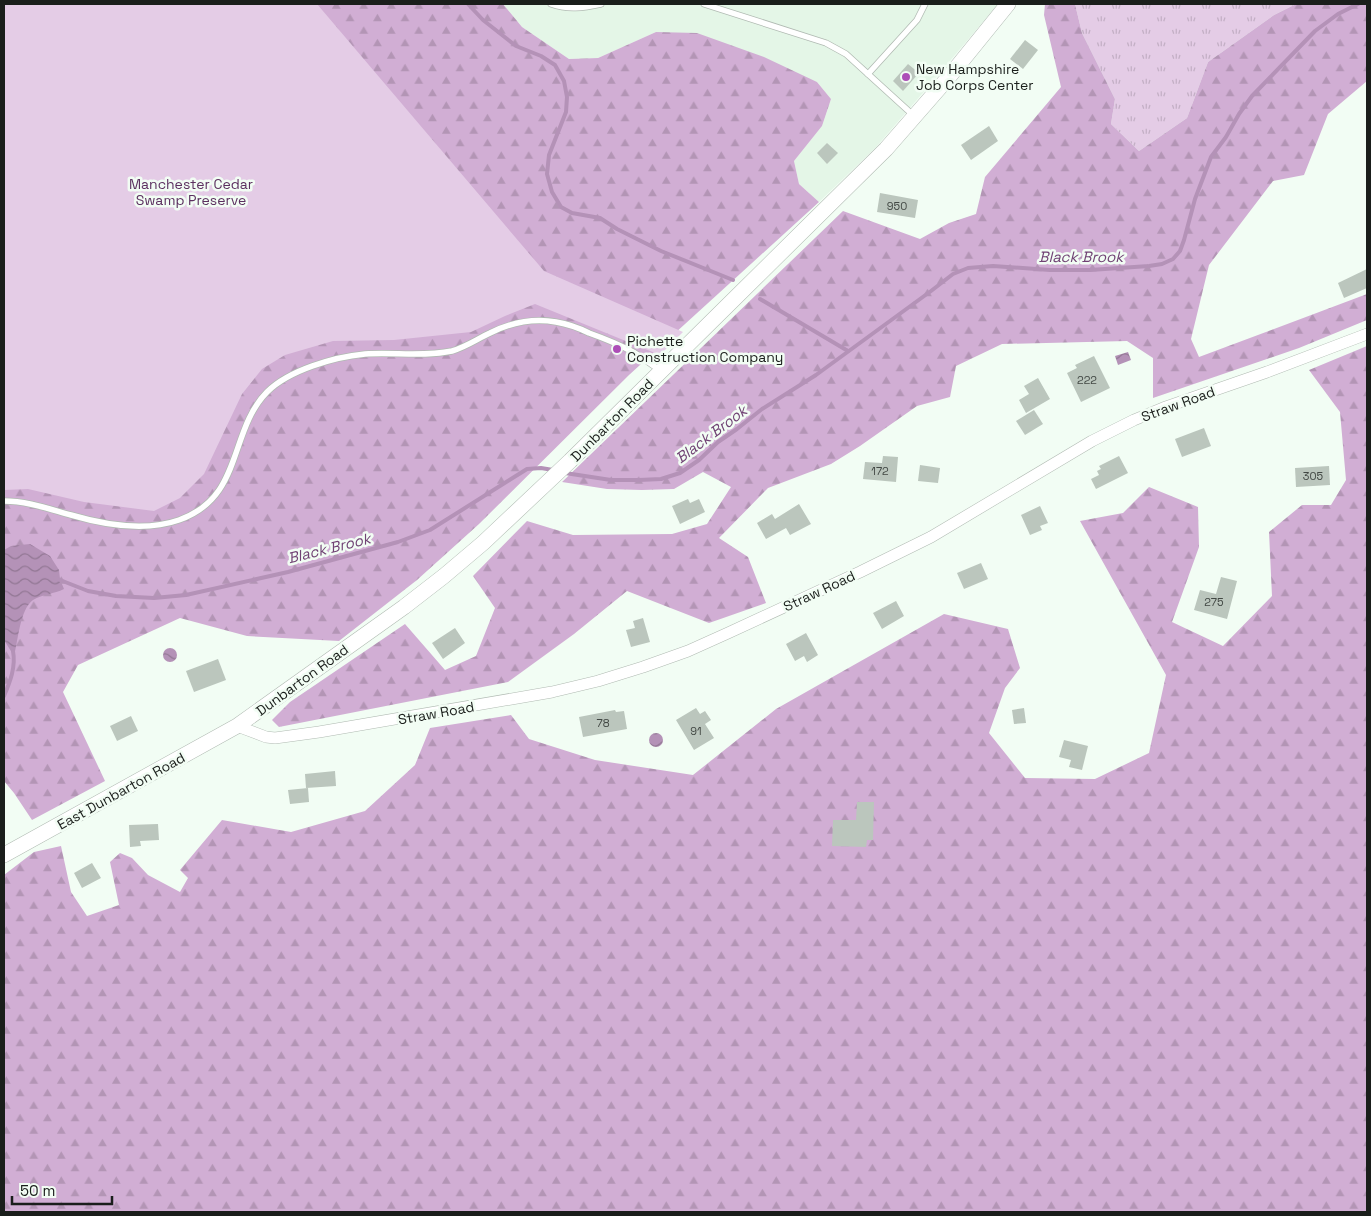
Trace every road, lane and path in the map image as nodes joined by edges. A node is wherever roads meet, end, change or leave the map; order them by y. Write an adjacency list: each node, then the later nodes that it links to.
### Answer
1 (551, 4): 2 (lane)
2 (601, 4)
3 (704, 4): 6 (lane)
4 (925, 4): 6 (lane)
5 (1008, 4): 7 (street, Dunbarton Road)
6 (868, 74): 7 (lane)
7 (915, 117): 9 (street, Dunbarton Road)
8 (1367, 334): 11 (street, Straw Road)
9 (661, 371): 10 (lane); 11 (street, Dunbarton Road)
10 (4, 501)
11 (237, 726): 12 (street, East Dunbarton Road)
12 (4, 855)

